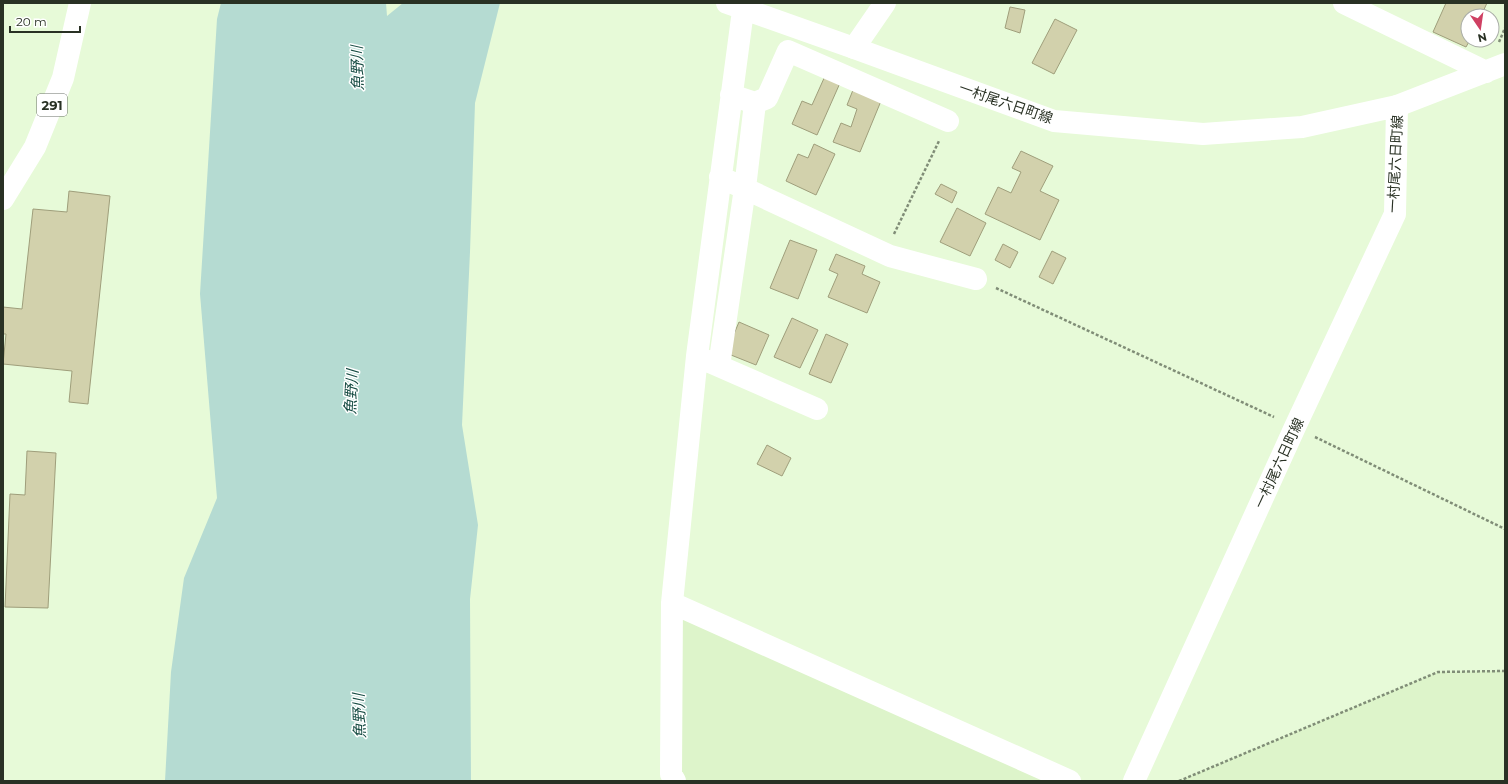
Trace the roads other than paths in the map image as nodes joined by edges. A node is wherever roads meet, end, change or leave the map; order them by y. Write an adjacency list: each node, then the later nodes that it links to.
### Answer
1 (80, 3): 13 (main road, 291)
2 (885, 3): 5 (main road)
3 (1344, 3): 6 (main road)
4 (738, 5): 5 (main road, 一村尾六日町線); 7 (main road)
5 (854, 48): 9 (main road, 一村尾六日町線)
6 (1495, 68): 9 (main road)
7 (731, 95): 8 (main road); 11 (main road)
8 (755, 103): 10 (main road); 12 (main road)
9 (1397, 106): 21 (main road, 一村尾六日町線)
10 (948, 121)
11 (720, 177): 12 (main road); 15 (main road)
12 (745, 188): 14 (main road); 16 (main road)
13 (3, 199)
14 (976, 279)
15 (697, 356): 16 (main road); 18 (main road)
16 (719, 366): 17 (main road)
17 (817, 409)
18 (672, 604): 19 (main road); 20 (main road)
19 (673, 778)
20 (1070, 781)
21 (1134, 781)

